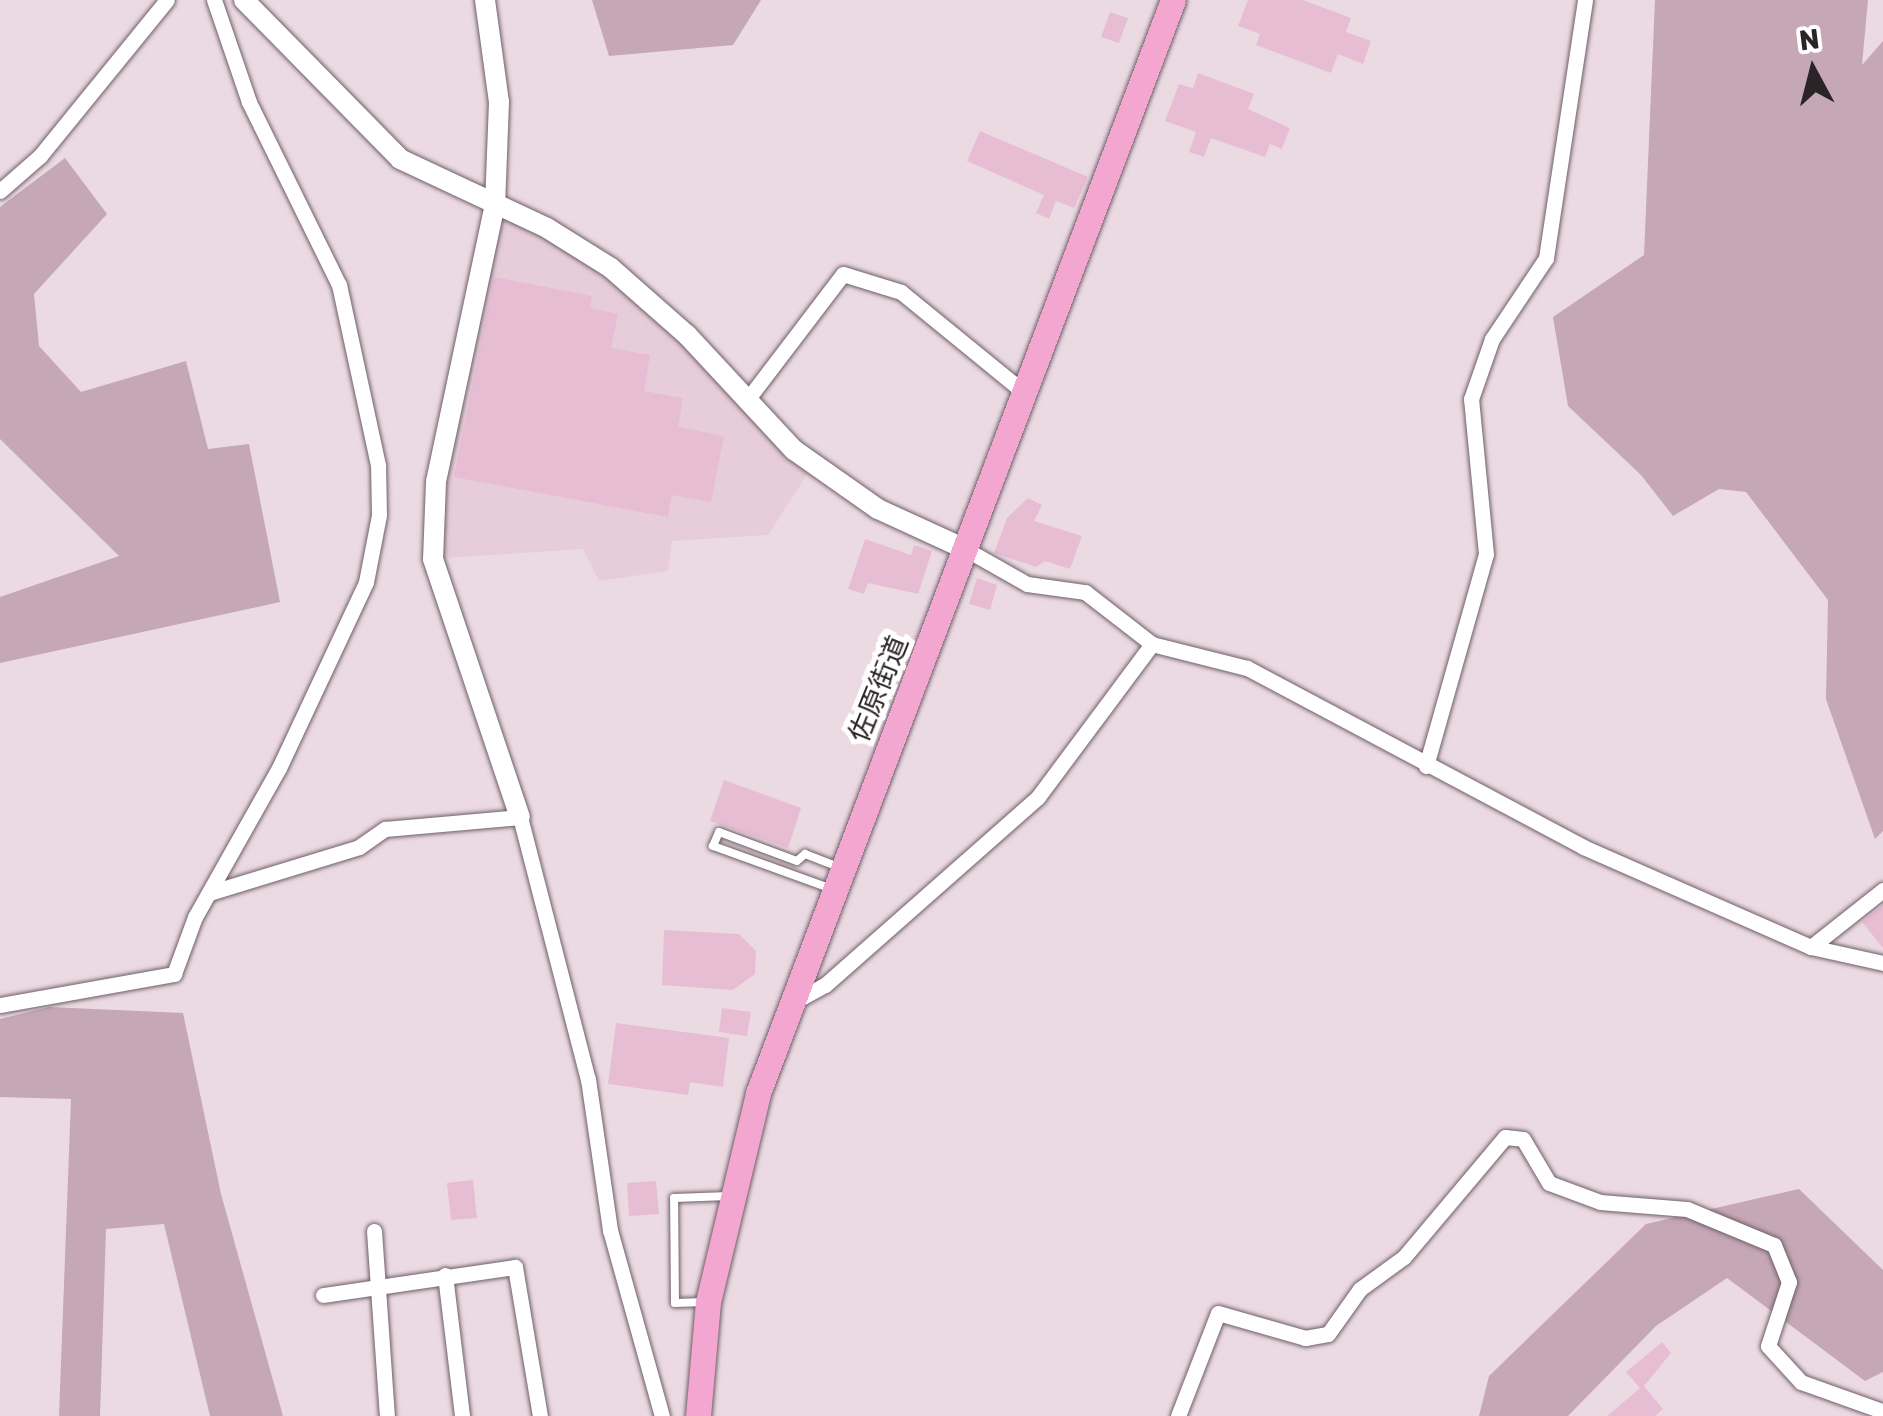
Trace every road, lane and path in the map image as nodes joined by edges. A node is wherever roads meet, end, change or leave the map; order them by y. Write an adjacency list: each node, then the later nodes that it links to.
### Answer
1 (166, 0): 7 (street)
2 (214, 0): 17 (street)
3 (244, 0): 8 (street)
4 (484, 0): 8 (street)
5 (1173, 0): 9 (highway, 佐原街道)
6 (1585, 0): 13 (street)
7 (0, 191)
8 (495, 204): 10 (street); 14 (street)
9 (1025, 393): 10 (street); 11 (highway, 佐原街道)
10 (748, 400): 11 (street)
11 (967, 550): 12 (street); 15 (highway, 佐原街道)
12 (1152, 644): 13 (street); 20 (street)
13 (1426, 766): 18 (street)
14 (520, 817): 17 (street); 32 (street)
15 (836, 878): 15 (lane); 20 (highway, 佐原街道)
16 (1883, 890): 18 (street)
17 (209, 894): 21 (street)
18 (1811, 947): 19 (street)
19 (1883, 963)
20 (792, 1003): 22 (highway, 佐原街道)
21 (0, 1005)
22 (728, 1196): 27 (highway, 佐原街道); 27 (lane)
23 (374, 1231): 25 (street)
24 (445, 1275): 25 (street); 30 (street); 31 (street)
25 (378, 1284): 26 (street); 29 (street)
26 (323, 1295)
27 (708, 1302): 33 (highway, 佐原街道)
28 (1879, 1412): 34 (street)
29 (388, 1416)
30 (462, 1416)
31 (540, 1416)
32 (662, 1416)
33 (698, 1416)
34 (1178, 1416)

